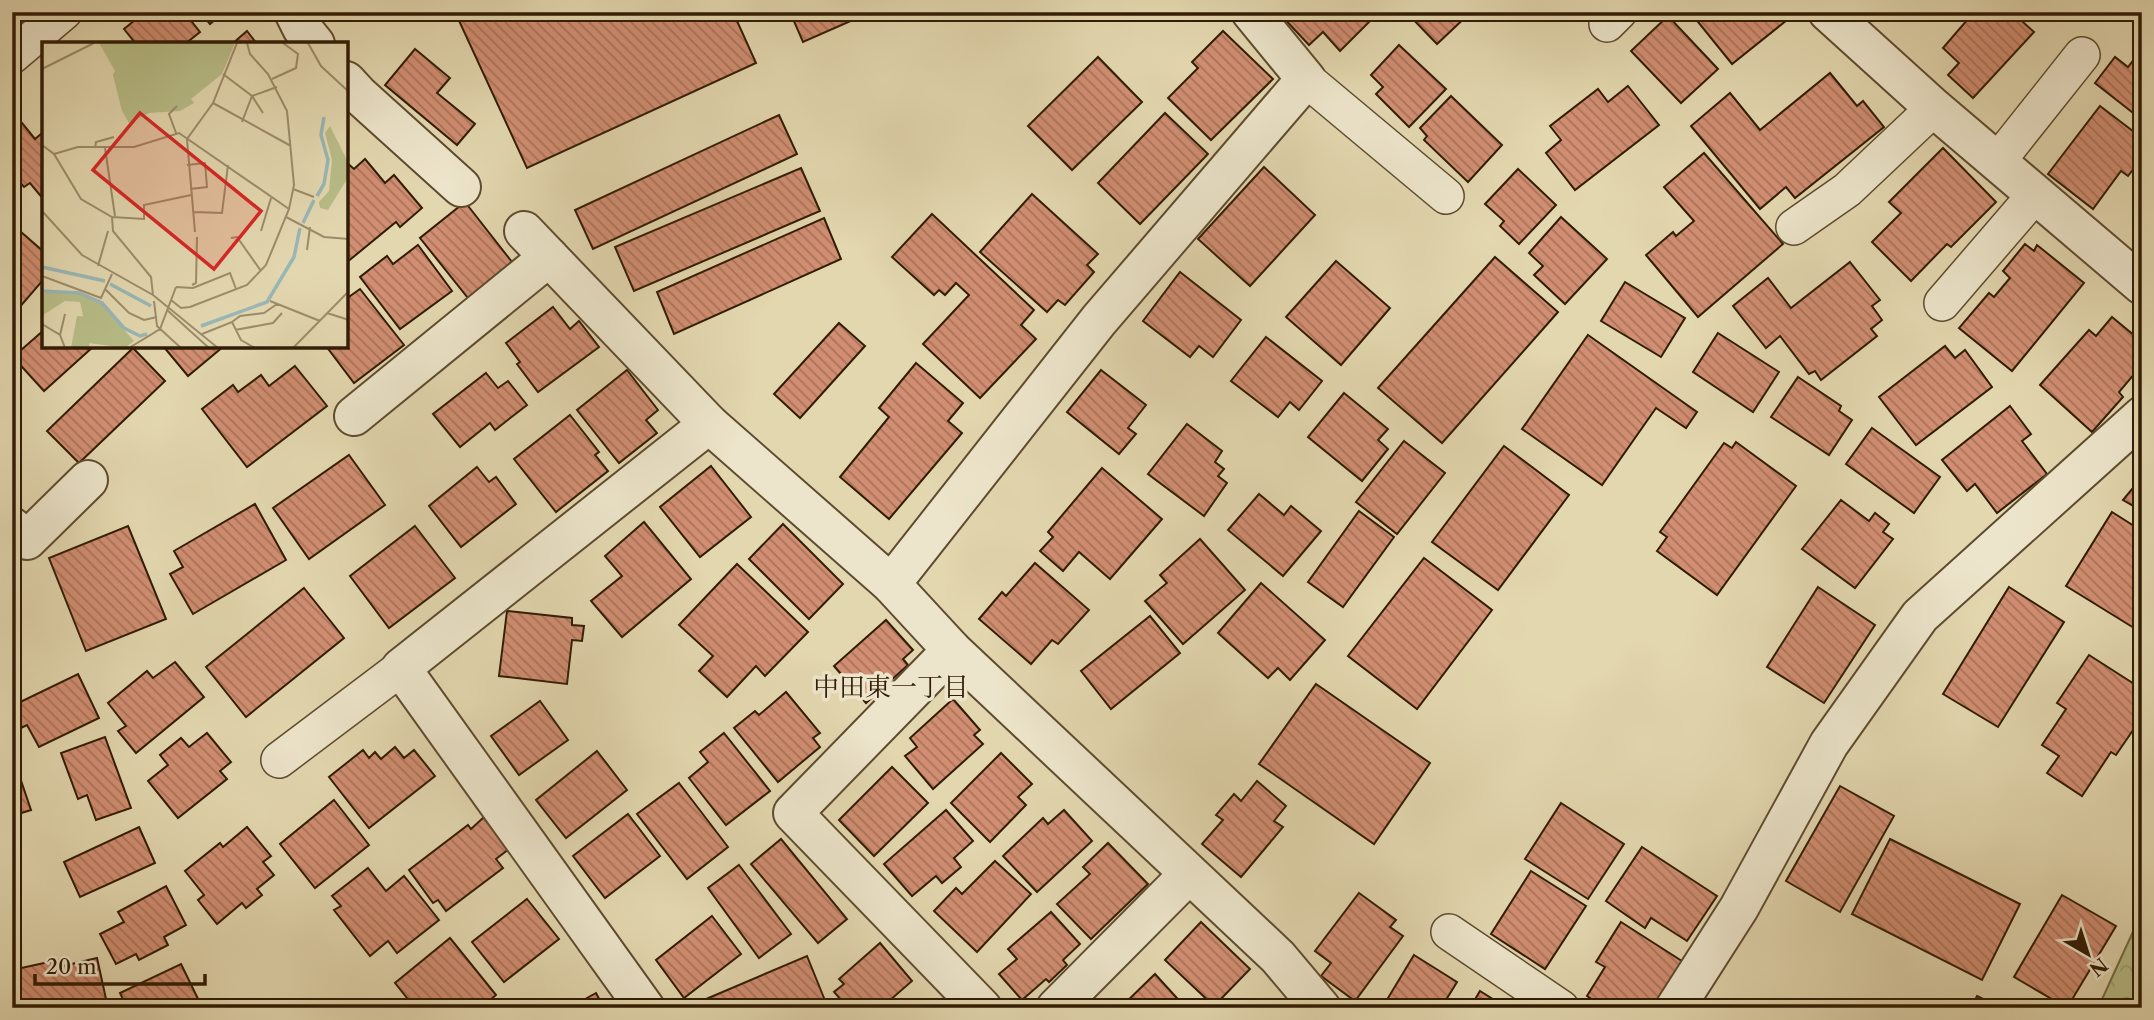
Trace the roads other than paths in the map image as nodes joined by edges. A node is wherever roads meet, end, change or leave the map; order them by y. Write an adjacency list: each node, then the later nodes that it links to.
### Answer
1 (64, 12): 7 (lane)
2 (294, 12): 5 (street)
3 (1251, 12): 8 (street)
4 (1828, 12): 10 (street)
5 (314, 42)
6 (2082, 54): 11 (lane)
7 (12, 56)
8 (1306, 79): 14 (lane); 23 (street)
9 (348, 83): 12 (street)
10 (1934, 108): 11 (street); 15 (lane)
11 (1997, 162): 13 (street)
12 (461, 187)
13 (2035, 195): 16 (street); 17 (lane)
14 (1446, 196)
15 (1794, 227)
16 (2142, 285)
17 (1942, 303)
18 (354, 416): 20 (street)
19 (2142, 416): 34 (street)
20 (709, 424): 23 (street); 25 (street)
21 (88, 480): 22 (street)
22 (12, 527)
23 (891, 584): 24 (street)
24 (952, 650): 27 (street); 30 (street)
25 (401, 668): 26 (lane); 29 (street)
26 (279, 760)
27 (1188, 874): 31 (street); 32 (street)
28 (1449, 932): 33 (lane)
29 (645, 1008)
30 (982, 1008)
31 (1056, 1008)
32 (1321, 1008)
33 (1561, 1008)
34 (1675, 1008)

